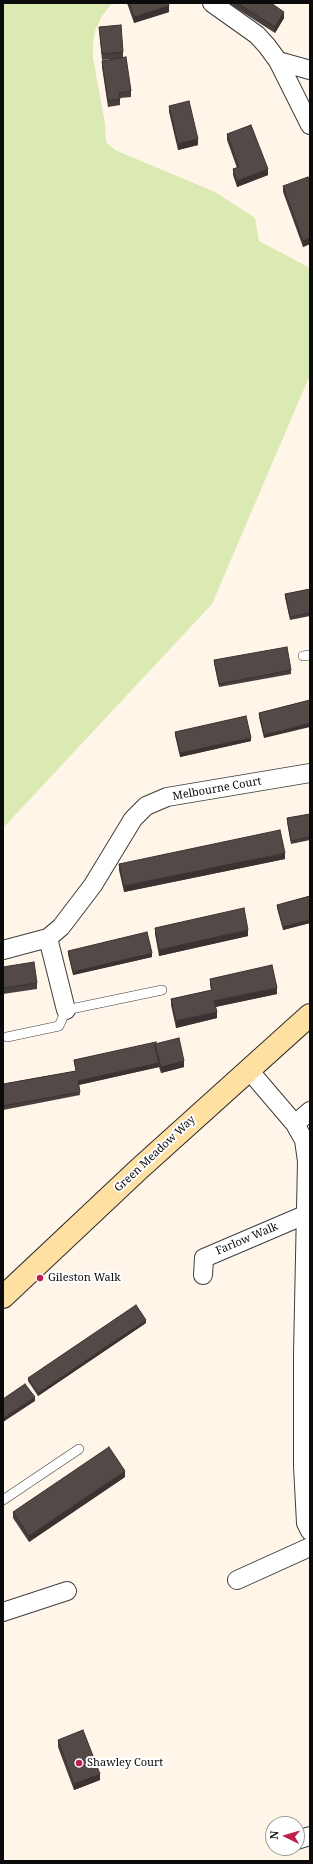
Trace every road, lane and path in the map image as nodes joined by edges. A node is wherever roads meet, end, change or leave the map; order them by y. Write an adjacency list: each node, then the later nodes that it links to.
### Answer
1 (212, 3): 2 (street)
2 (278, 61): 3 (street); 4 (street)
3 (310, 70)
4 (310, 125)
5 (310, 773): 6 (street, Melbourne Court)
6 (48, 938): 7 (street, Melbourne Court); 9 (street)
7 (3, 950)
8 (162, 990): 9 (lane)
9 (66, 1010): 11 (lane)
10 (310, 1015): 12 (street, Green Meadow Way)
11 (7, 1037)
12 (248, 1070): 14 (street); 17 (street, Green Meadow Way)
13 (310, 1111): 14 (street)
14 (295, 1124): 15 (street)
15 (307, 1214): 16 (street, Farlow Walk); 19 (street)
16 (203, 1275)
17 (3, 1297)
18 (79, 1449): 20 (lane)
19 (307, 1482): 21 (street)
20 (3, 1500)
21 (310, 1531)
22 (310, 1547): 23 (street)
23 (237, 1580)
24 (66, 1591): 25 (street)
25 (3, 1612)

